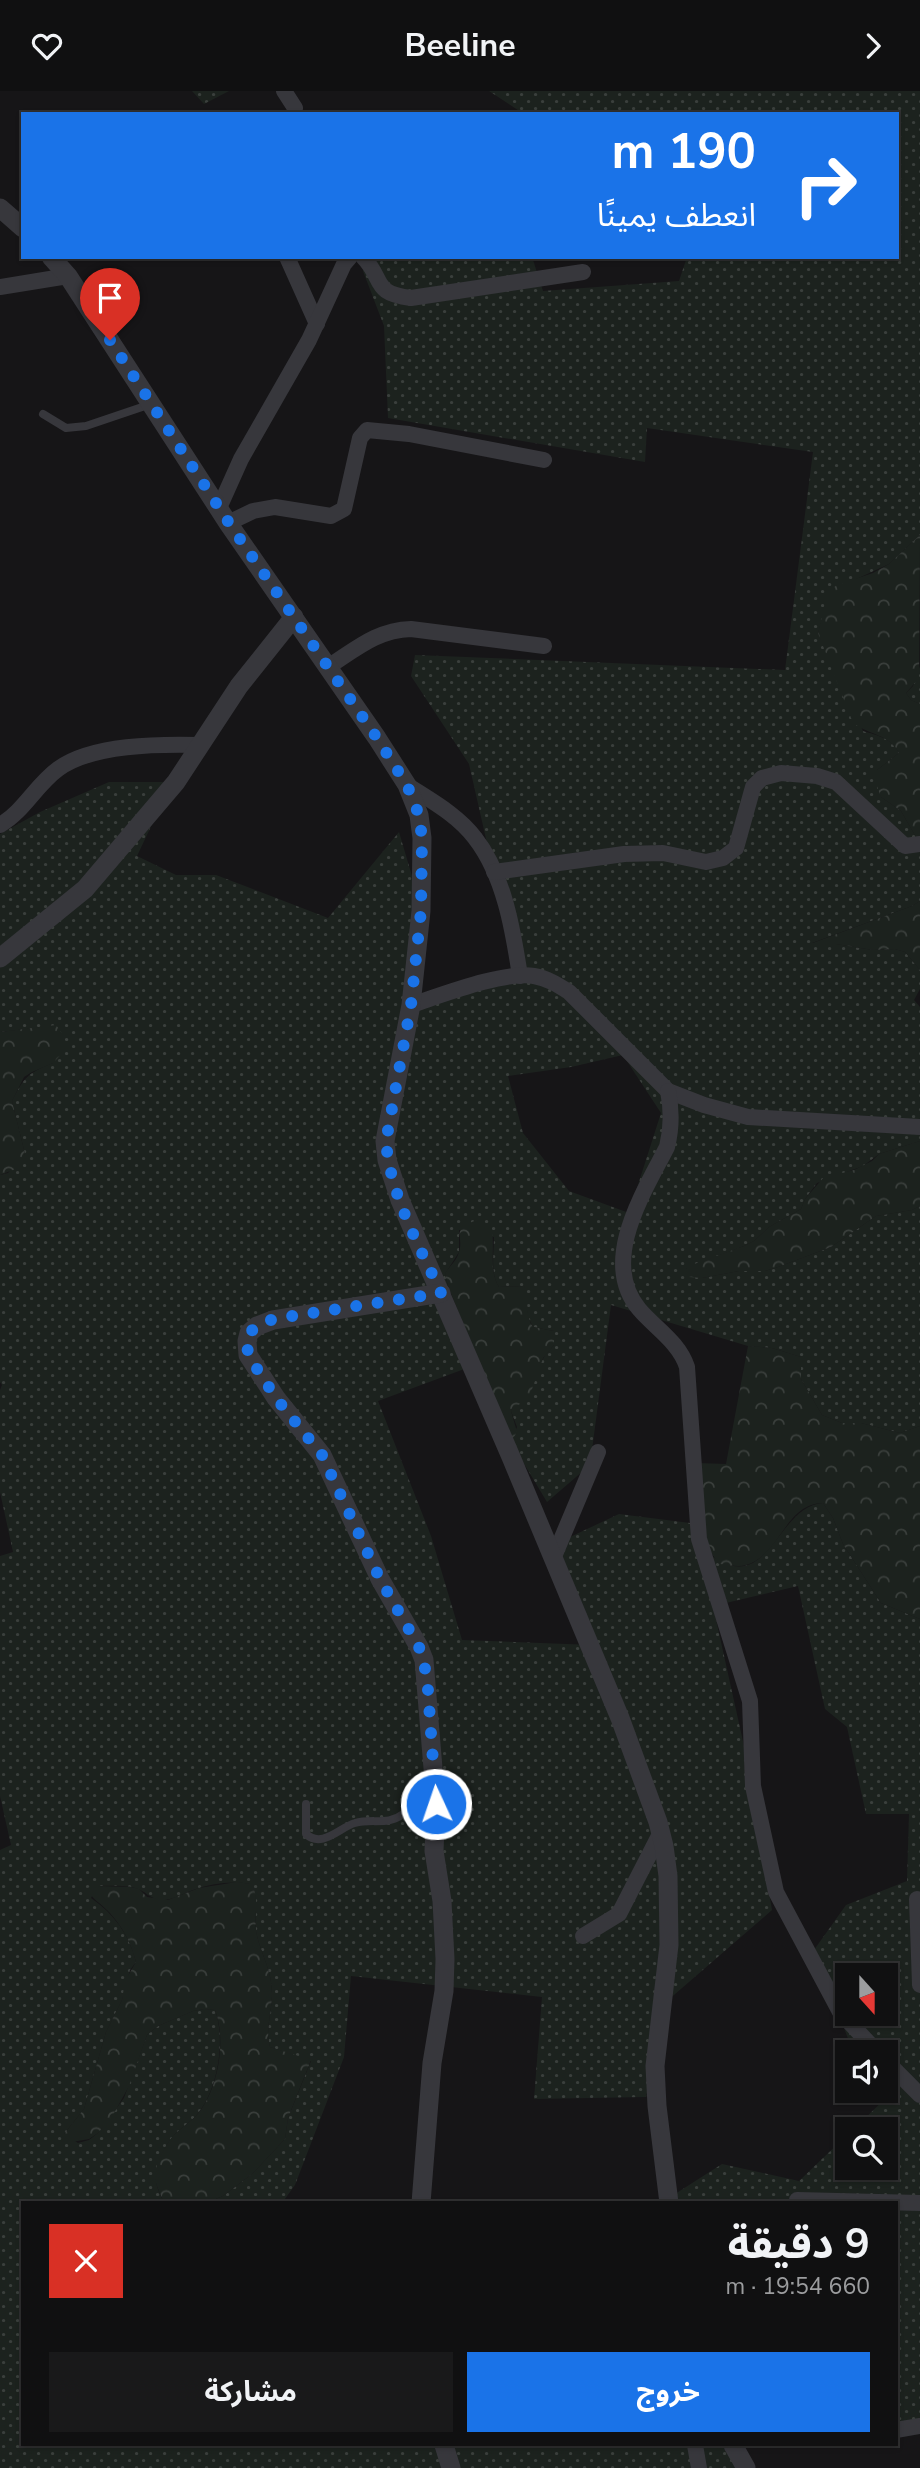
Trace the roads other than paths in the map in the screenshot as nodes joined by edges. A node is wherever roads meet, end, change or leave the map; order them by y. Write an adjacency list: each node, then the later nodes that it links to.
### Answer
1 (284, 91): 2 (street)
2 (294, 112)
3 (0, 208): 4 (street)
4 (21, 226)
5 (53, 259): 10 (street)
6 (288, 259): 12 (street)
7 (364, 259): 9 (street)
8 (346, 260): 12 (street)
9 (583, 272)
10 (68, 276): 11 (street); 13 (street)
11 (0, 287)
12 (317, 324): 16 (street)
13 (151, 404): 14 (lane); 16 (street)
14 (43, 414)
15 (544, 460): 16 (street)
16 (224, 516): 17 (street)
17 (294, 617): 19 (street); 20 (street)
18 (544, 646): 19 (street)
19 (328, 667): 21 (street)
20 (200, 745): 22 (street); 25 (street)
21 (407, 785): 24 (street); 27 (street)
22 (0, 825)
23 (920, 844): 24 (street)
24 (494, 872): 26 (street)
25 (0, 958)
26 (520, 976): 27 (street); 28 (street)
27 (411, 1005): 30 (street)
28 (668, 1091): 29 (street); 39 (street)
29 (920, 1127)
30 (441, 1293): 32 (street); 33 (street)
31 (598, 1452): 32 (street)
32 (553, 1559): 35 (street)
33 (434, 1780): 34 (lane); 43 (street)
34 (306, 1804)
35 (661, 1832): 37 (street); 44 (street)
36 (917, 1899): 38 (street)
37 (583, 1936)
38 (920, 1985)
39 (866, 2040)
40 (898, 2072): 41 (street)
41 (920, 2095)
42 (797, 2200): 45 (street)
43 (421, 2201)
44 (669, 2201)
45 (838, 2201)
46 (898, 2202): 47 (street)
47 (920, 2203)
48 (920, 2426): 49 (street)
49 (898, 2430)
50 (444, 2446): 53 (street)
51 (695, 2446): 54 (street)
52 (734, 2446): 55 (street)
53 (451, 2468)
54 (699, 2468)
55 (746, 2468)

